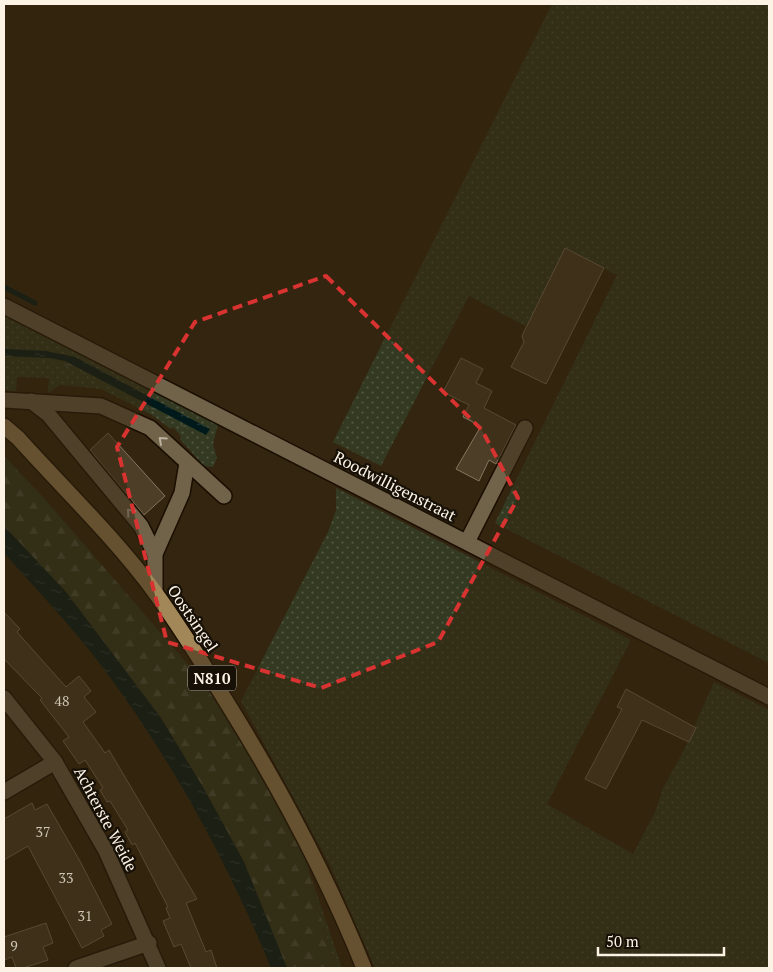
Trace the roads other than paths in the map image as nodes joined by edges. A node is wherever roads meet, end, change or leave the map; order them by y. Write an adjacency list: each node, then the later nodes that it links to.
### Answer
1 (4, 306): 8 (street, Roodwilligenstraat)
2 (4, 400): 3 (street)
3 (31, 401): 6 (street, one-way to 3); 9 (street, one-way to 3)
4 (4, 426): 10 (main road, Oostsingel / N810)
5 (525, 428): 8 (street)
6 (187, 463): 7 (street); 9 (street)
7 (224, 496)
8 (467, 542): 12 (street, Roodwilligenstraat)
9 (155, 554): 10 (street)
10 (155, 592): 18 (main road, Oostsingel / N810)
11 (4, 698): 13 (street, Achterste Weide)
12 (769, 698)
13 (55, 762): 14 (street); 15 (street, Achterste Weide)
14 (4, 792)
15 (148, 944): 16 (street); 17 (street, Achterste Weide)
16 (76, 968)
17 (158, 968)
18 (364, 968)

